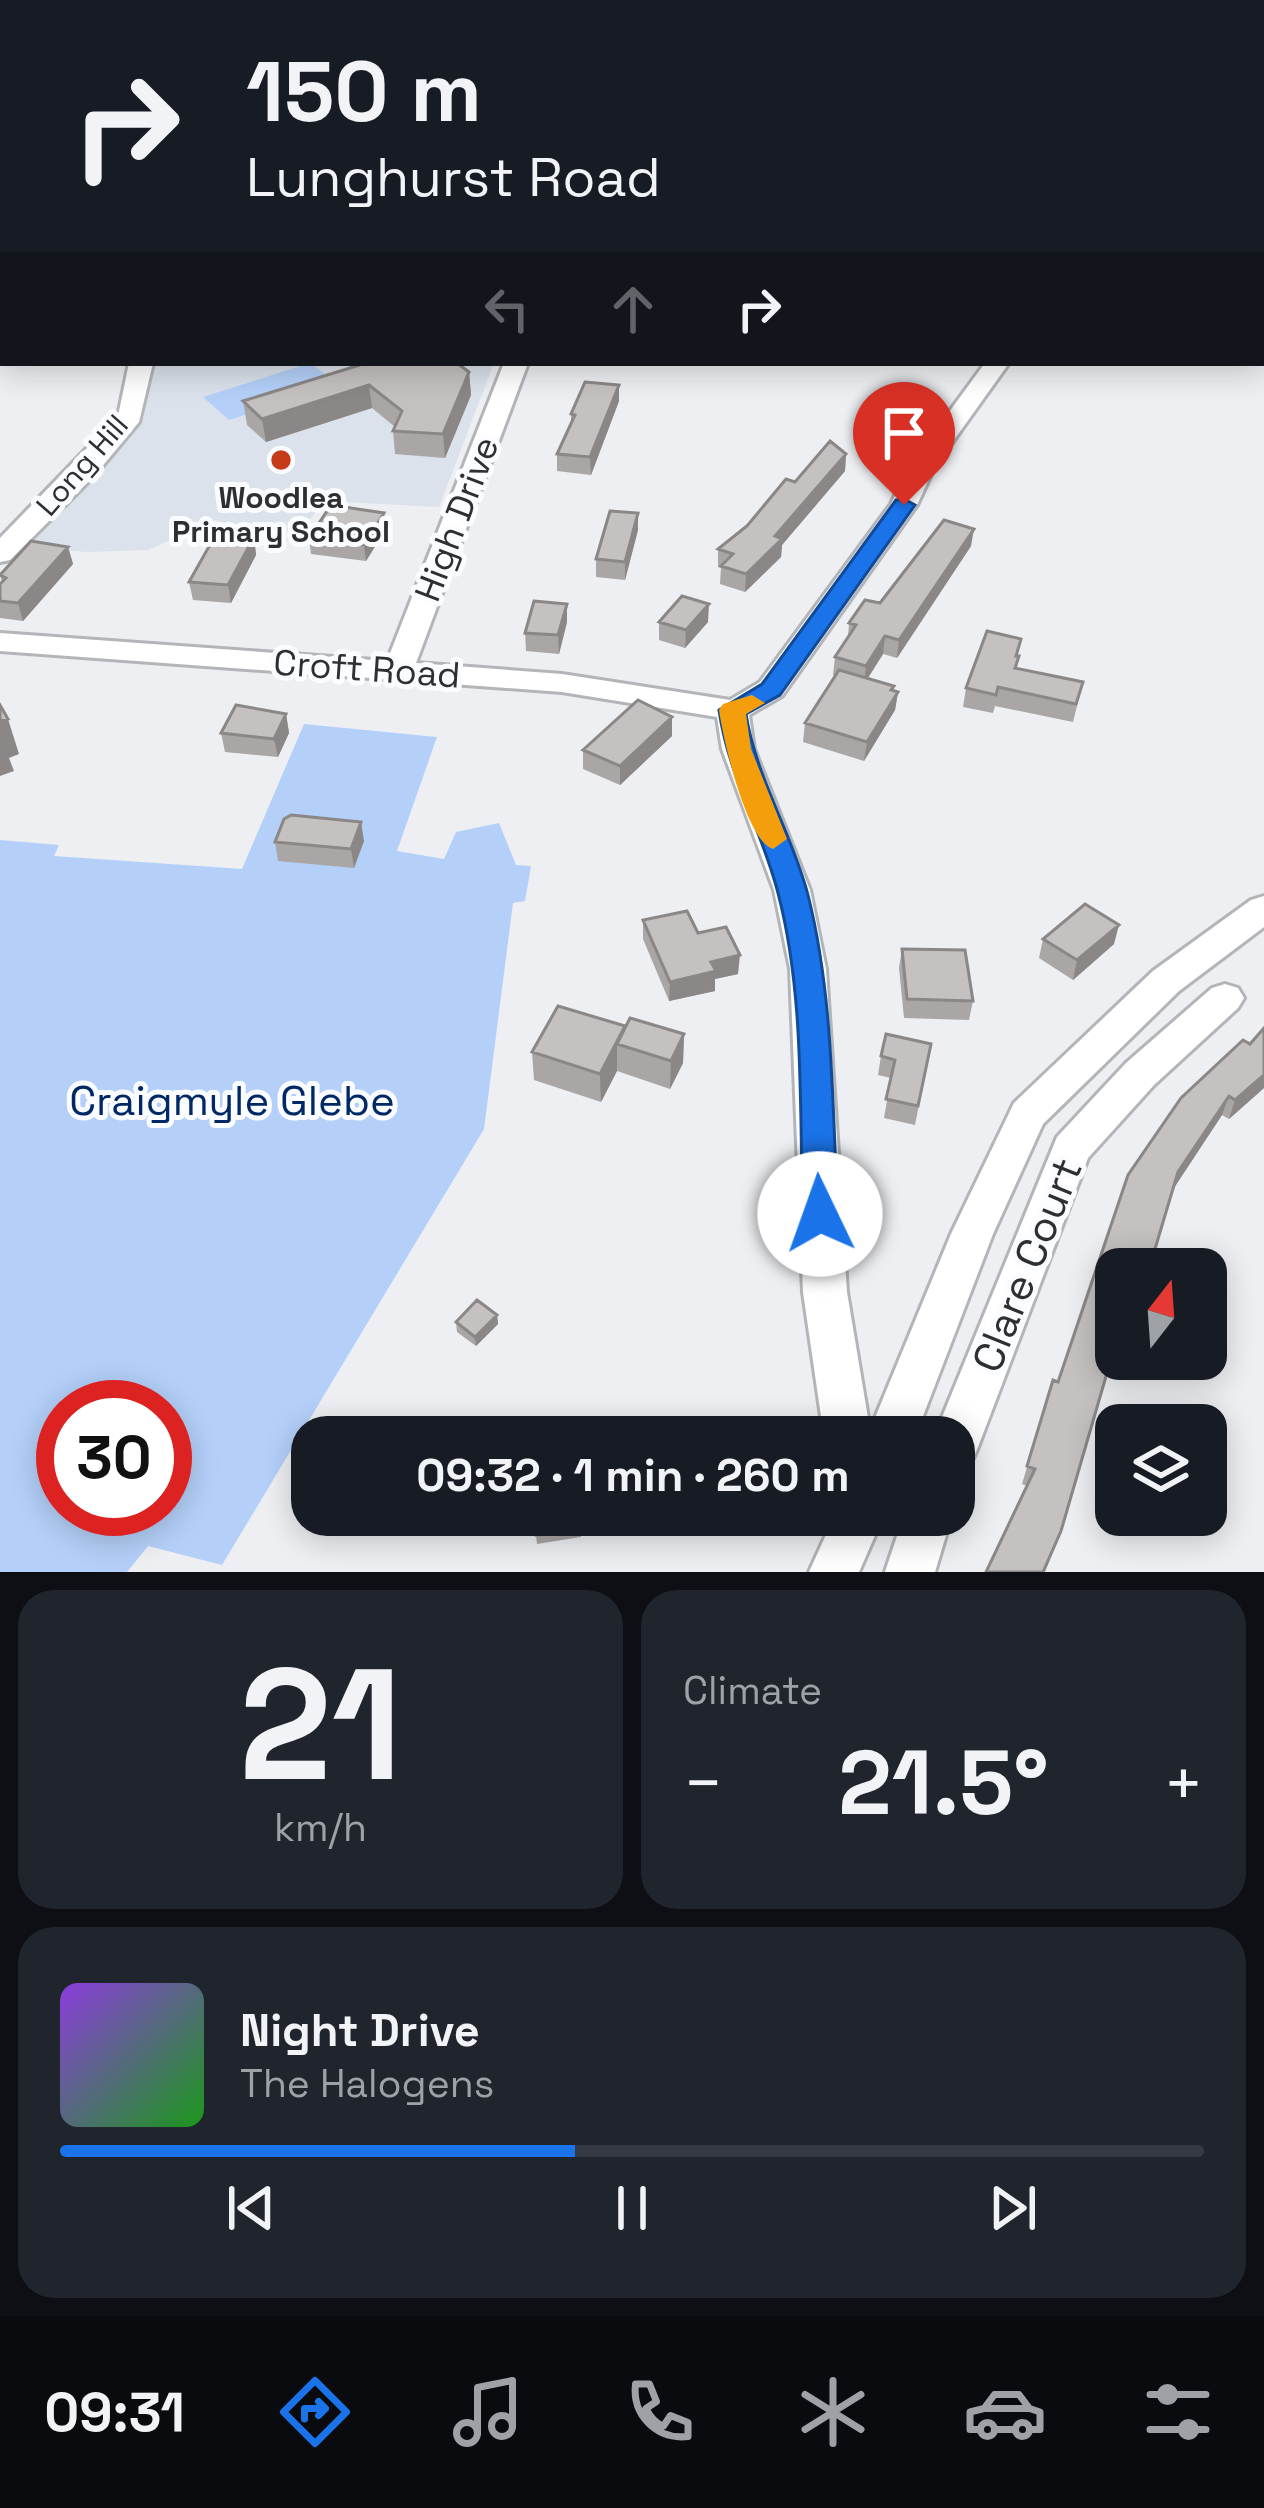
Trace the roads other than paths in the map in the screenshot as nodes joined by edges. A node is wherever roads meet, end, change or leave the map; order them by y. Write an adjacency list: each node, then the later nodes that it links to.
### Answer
1 (139, 366): 4 (street, Long Hill)
2 (515, 366): 6 (street, High Drive)
3 (995, 366): 7 (street)
4 (0, 554)
5 (0, 642): 6 (street, Croft Road)
6 (397, 674): 7 (street, Croft Road)
7 (732, 710): 10 (street)
8 (1264, 909): 11 (street)
9 (1225, 998): 12 (street, Clare Court)
10 (845, 1416)
11 (899, 1416)
12 (966, 1416)
13 (850, 1536): 15 (street)
14 (921, 1536): 16 (street)
15 (834, 1572)
16 (910, 1572)

